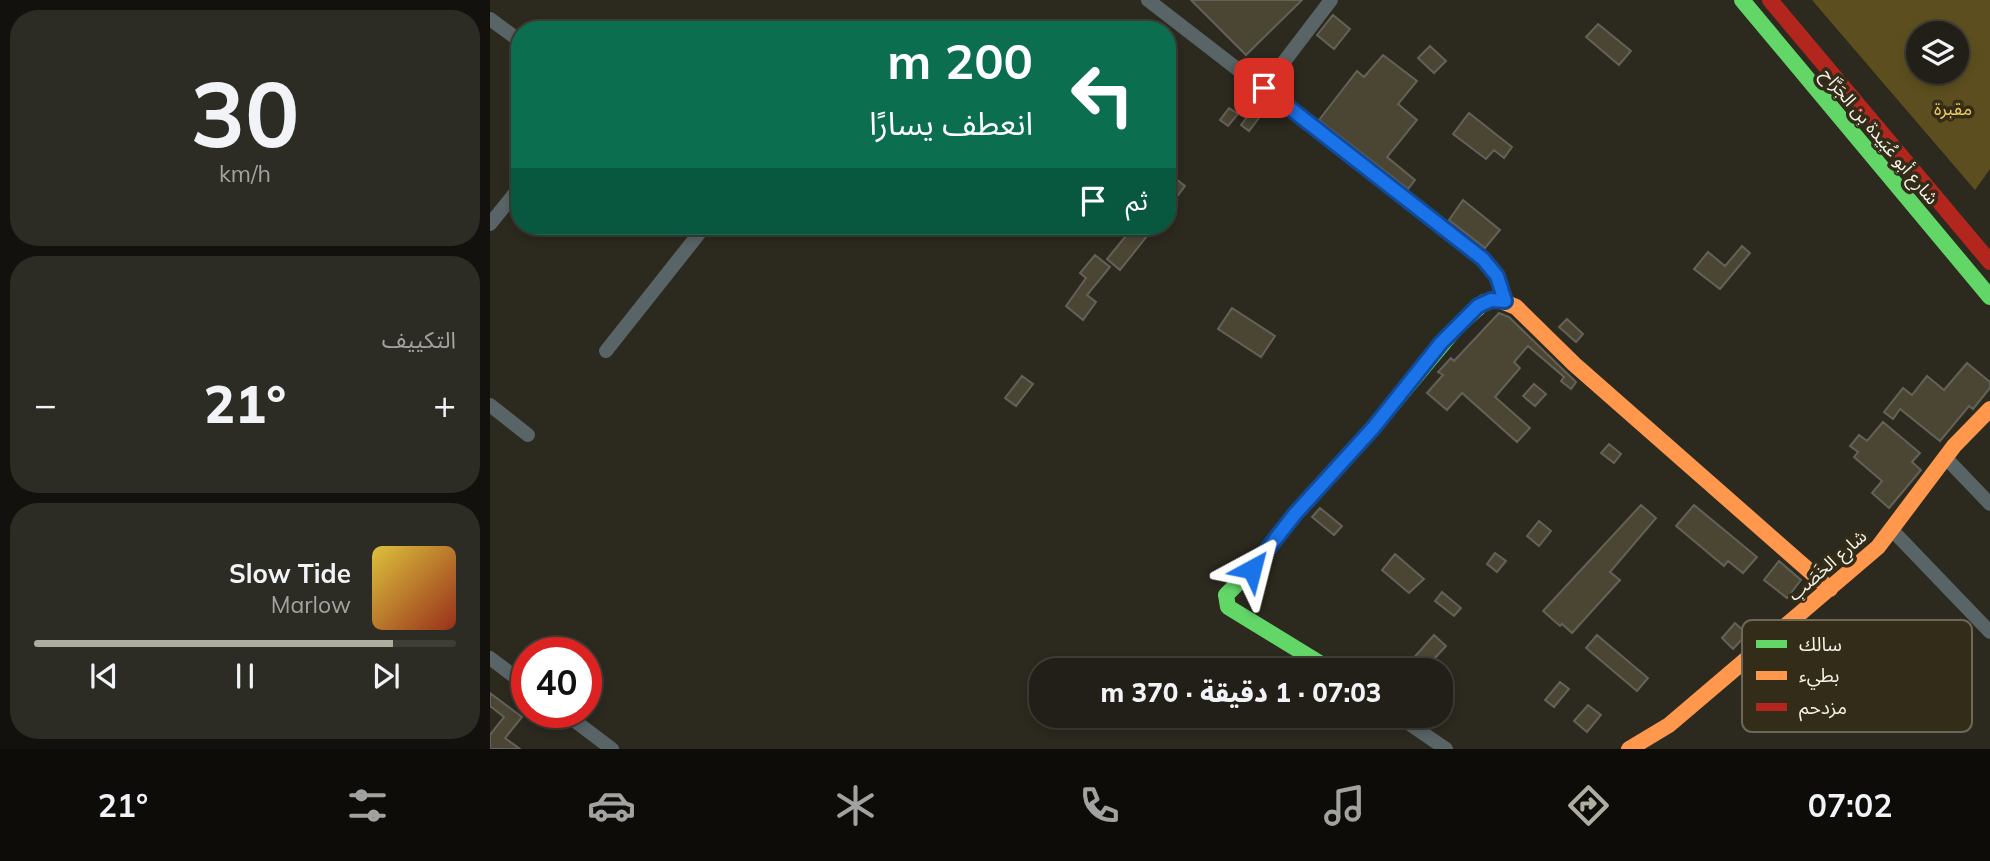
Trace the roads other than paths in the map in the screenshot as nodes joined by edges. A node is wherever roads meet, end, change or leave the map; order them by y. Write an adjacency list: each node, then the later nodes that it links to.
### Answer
1 (1147, 0): 6 (street)
2 (1331, 0): 9 (street)
3 (1742, 0): 14 (street, شارع أبو عُبَيدة بن الجَرَّاح)
4 (1770, 0): 13 (street, شارع أبو عُبَيدة بن الجَرَّاح)
5 (490, 19): 8 (street)
6 (1175, 21)
7 (1176, 22): 9 (street)
8 (511, 34)
9 (1264, 88): 15 (street)
10 (511, 198): 11 (street)
11 (490, 225)
12 (698, 235): 16 (street)
13 (1990, 262)
14 (1990, 297)
15 (1505, 301): 23 (street); 27 (street)
16 (606, 351)
17 (490, 405): 19 (street)
18 (1990, 409): 20 (street, شارع الخَصَب)
19 (528, 435)
20 (1945, 457): 21 (street); 22 (street, شارع الخَصَب)
21 (1990, 504)
22 (1893, 531): 23 (street, شارع الخَصَب); 25 (street)
23 (1830, 589): 24 (street, شارع الخَصَب)
24 (1794, 620)
25 (1990, 632)
26 (490, 658): 29 (street)
27 (1311, 658)
28 (1742, 664): 34 (street, شارع الخَصَب)
29 (511, 673)
30 (584, 728): 32 (street)
31 (1415, 728): 33 (street)
32 (612, 749)
33 (1446, 749)
34 (1629, 749)

